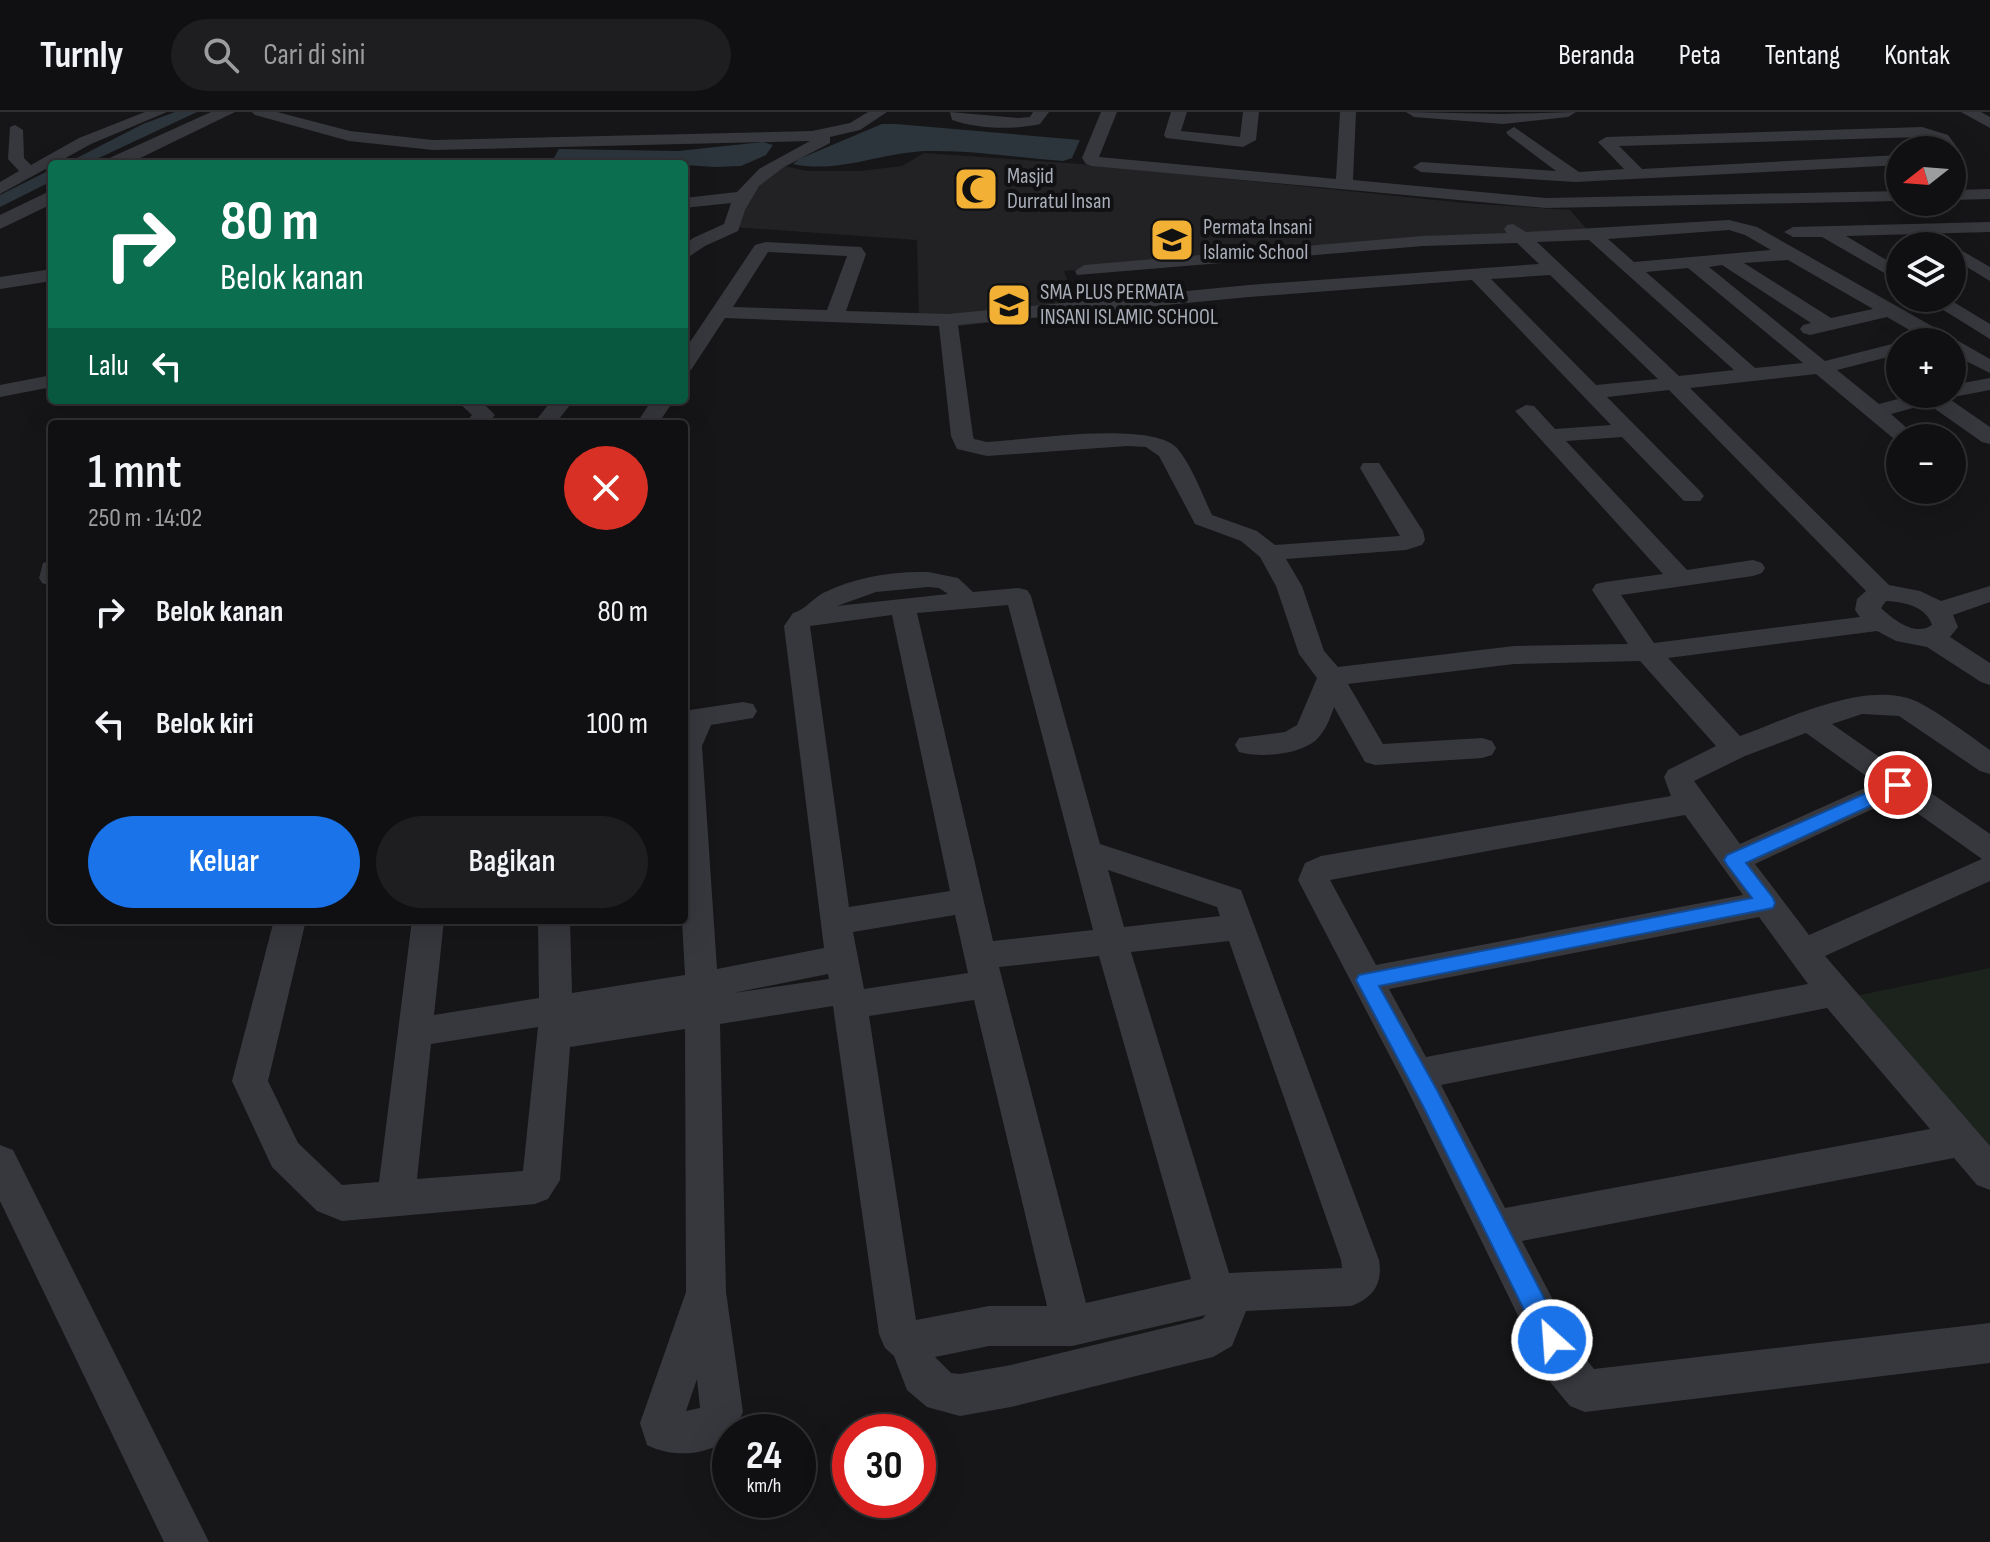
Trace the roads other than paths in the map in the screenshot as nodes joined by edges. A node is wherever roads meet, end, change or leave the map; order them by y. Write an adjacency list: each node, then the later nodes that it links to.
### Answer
1 (159, 112): 23 (street)
2 (226, 112): 24 (street)
3 (260, 112): 21 (street)
4 (303, 112): 21 (street)
5 (850, 112): 21 (street)
6 (879, 112): 19 (street)
7 (958, 112): 16 (street)
8 (1041, 112): 16 (street)
9 (1109, 112): 32 (street)
10 (1179, 112): 11 (street)
11 (1251, 112)
12 (1348, 112): 32 (street)
13 (1414, 112): 14 (street)
14 (1566, 112)
15 (1969, 112): 17 (street)
16 (1022, 118)
17 (1990, 123)
18 (15, 130): 29 (street)
19 (841, 131): 21 (street); 37 (street)
20 (1514, 132): 31 (street)
21 (768, 133)
22 (1937, 136): 30 (street)
23 (51, 160)
24 (121, 160)
25 (48, 161): 29 (street)
26 (1886, 161): 27 (street)
27 (1787, 165): 30 (street); 38 (street)
28 (1421, 167): 31 (street)
29 (29, 172): 33 (street)
30 (1637, 173): 31 (street)
31 (1575, 177)
32 (1344, 185): 40 (street)
33 (0, 189)
34 (1990, 194): 35 (street)
35 (1966, 195)
36 (1886, 196): 38 (street)
37 (740, 197): 41 (street); 51 (street)
38 (1833, 197): 40 (street); 44 (street)
39 (48, 198): 42 (street)
40 (1483, 199): 50 (street)
41 (688, 203)
42 (0, 223)
43 (1990, 227): 45 (street)
44 (1868, 229): 45 (street); 46 (street)
45 (1918, 229): 48 (street)
46 (1825, 231): 47 (street); 56 (street)
47 (1793, 232)
48 (1923, 232)
49 (1593, 235): 50 (street); 52 (street); 58 (street)
50 (1519, 236): 53 (street); 59 (street)
51 (688, 252)
52 (1790, 254): 54 (street); 66 (street)
53 (1223, 259): 60 (street); 65 (street)
54 (1726, 260): 57 (street); 73 (street)
55 (1966, 260): 62 (street)
56 (1886, 261)
57 (1693, 263): 58 (street); 76 (street)
58 (1630, 268): 82 (street)
59 (1551, 269): 61 (street); 84 (street)
60 (1084, 271)
61 (1476, 274): 65 (street); 88 (street)
62 (1990, 275)
63 (48, 276): 64 (street)
64 (0, 283)
65 (1249, 291): 72 (street)
66 (1886, 309)
67 (721, 312): 71 (street); 71 (street); 79 (street)
68 (1886, 312): 73 (street)
69 (1891, 312): 74 (street)
70 (1956, 312): 75 (street)
71 (834, 316): 72 (street)
72 (948, 320): 103 (street)
73 (1828, 325): 76 (street)
74 (1917, 328)
75 (1990, 333)
76 (1784, 336): 80 (street)
77 (1886, 352): 80 (street)
78 (1966, 355): 81 (street)
79 (688, 360)
80 (1824, 367): 82 (street); 94 (street)
81 (1990, 367)
82 (1752, 376): 84 (street)
83 (48, 382): 87 (street)
84 (1674, 383): 88 (street); 106 (street)
85 (1990, 384): 86 (street)
86 (1966, 389)
87 (0, 391)
88 (1591, 392): 98 (street)
89 (472, 404): 95 (street)
90 (560, 404): 96 (street)
91 (1890, 408): 94 (street)
92 (1957, 408): 100 (street)
93 (1526, 411): 99 (street)
94 (1876, 412): 97 (street)
95 (479, 420)
96 (547, 420)
97 (1890, 424)
98 (1627, 430): 99 (street); 102 (street)
99 (1551, 436): 105 (street)
100 (1990, 437)
101 (1371, 468): 103 (street)
102 (1692, 496)
103 (1270, 553): 115 (street)
104 (1753, 568): 105 (street)
105 (1680, 577): 113 (street)
106 (1882, 593): 111 (street); 112 (street)
107 (1990, 594): 112 (street)
108 (965, 599): 109 (street); 110 (street); 127 (street)
109 (903, 606): 110 (street); 130 (street)
110 (810, 618): 132 (street)
111 (1879, 623): 112 (street); 113 (street)
112 (1934, 624): 114 (street)
113 (1647, 652): 115 (street); 121 (street)
114 (1990, 676)
115 (1331, 677): 119 (street); 120 (street)
116 (743, 711): 118 (street)
117 (1809, 721): 121 (street); 122 (street); 124 (street)
118 (688, 742)
119 (1249, 745)
120 (1482, 748)
121 (1735, 749): 125 (street)
122 (1990, 764)
123 (688, 778): 143 (street)
124 (1898, 785): 126 (street); 128 (street)
125 (1691, 803): 128 (street); 140 (street)
126 (1990, 850)
127 (1088, 852): 136 (street); 137 (street)
128 (1734, 860): 131 (street)
129 (1990, 868): 138 (street)
130 (970, 900): 132 (street); 139 (street)
131 (1766, 903): 138 (street); 140 (street)
132 (835, 922): 141 (street)
133 (289, 924): 150 (street)
134 (428, 924): 145 (street)
135 (554, 924): 144 (street)
136 (1240, 927): 137 (street); 153 (street)
137 (1112, 943): 139 (street); 153 (street)
138 (1803, 952): 142 (street)
139 (984, 970): 141 (street); 154 (street)
140 (1366, 980): 146 (street)
141 (846, 984): 143 (street); 155 (street)
142 (1834, 993): 146 (street); 147 (street)
143 (702, 1000): 144 (street); 152 (street)
144 (555, 1023): 145 (street); 150 (street)
145 (417, 1032): 150 (street)
146 (1417, 1074): 151 (street)
147 (1961, 1140): 149 (street); 151 (street)
148 (0, 1162): 157 (street)
149 (1990, 1173)
150 (396, 1197)
151 (1497, 1228): 156 (street)
152 (706, 1292)
153 (1220, 1292): 154 (street); 155 (street)
154 (1072, 1326): 155 (street)
155 (908, 1342)
156 (1990, 1343)
157 (187, 1542)

